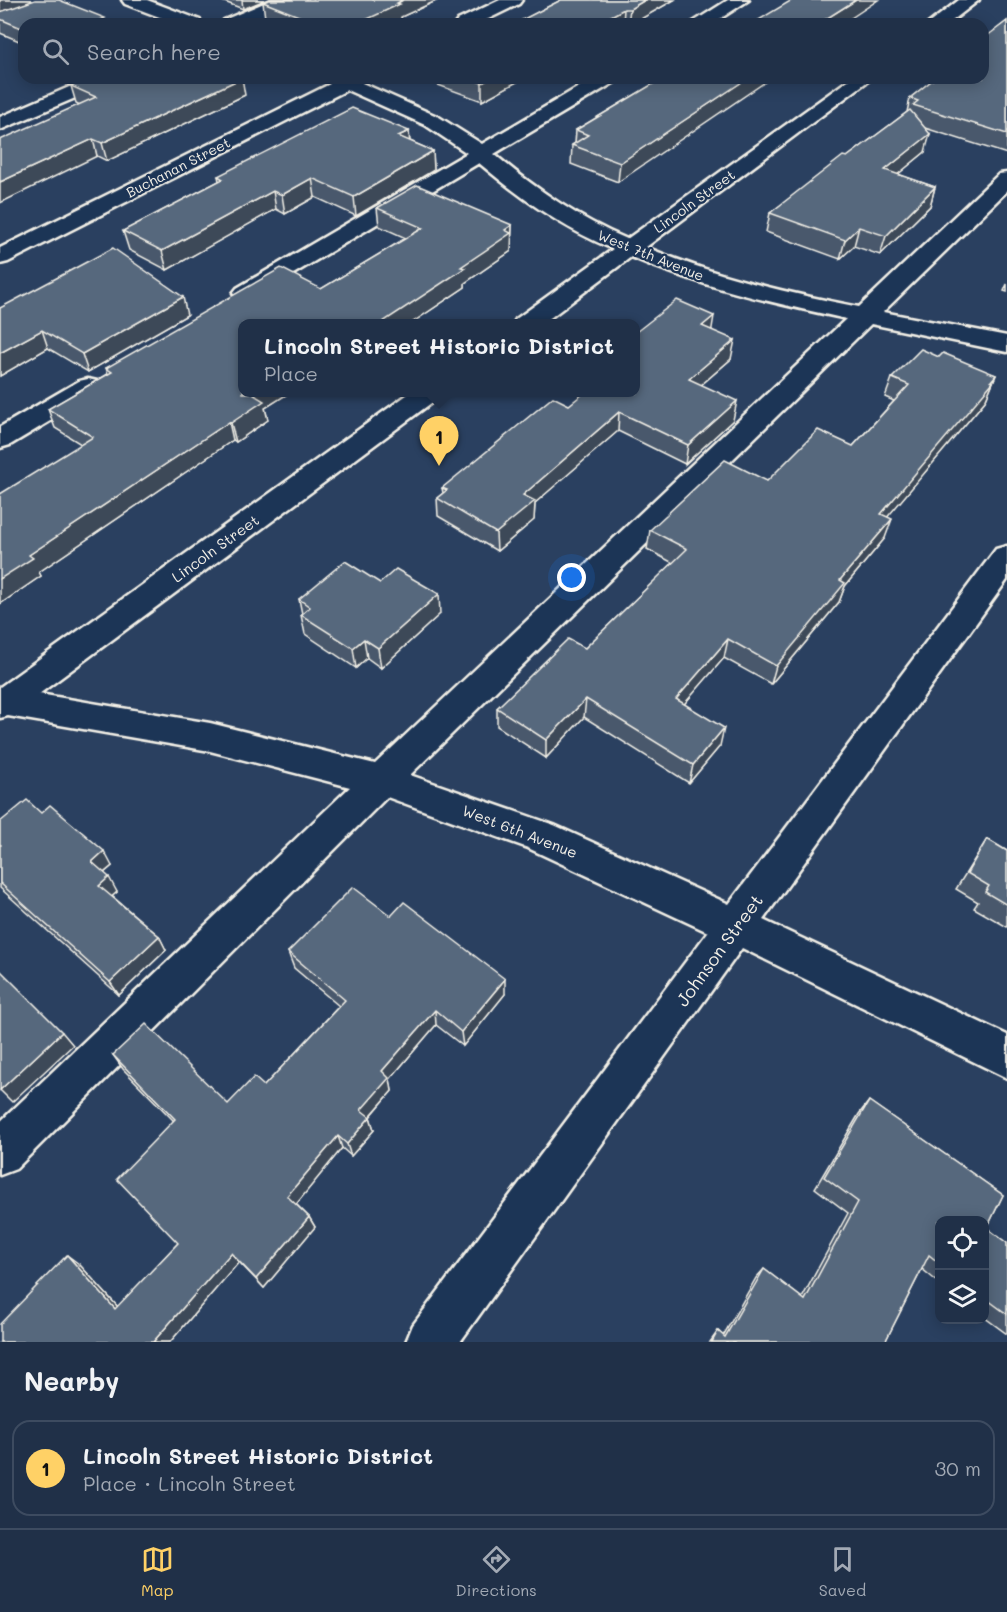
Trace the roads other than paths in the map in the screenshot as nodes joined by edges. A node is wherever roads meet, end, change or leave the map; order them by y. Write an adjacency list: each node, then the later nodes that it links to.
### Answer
1 (131, 0): 6 (street)
2 (286, 0): 7 (street)
3 (513, 0): 8 (street)
4 (740, 0): 9 (street)
5 (970, 0): 10 (street)
6 (178, 18)
7 (244, 18)
8 (477, 18)
9 (709, 18)
10 (945, 18)
11 (92, 84): 16 (street)
12 (337, 84): 20 (street, Buchanan Street)
13 (354, 84): 17 (street, West 7th Avenue)
14 (598, 84): 17 (street)
15 (855, 84): 19 (street, Lincoln Street)
16 (0, 124)
17 (480, 152): 19 (street, West 7th Avenue); 21 (street)
18 (1007, 178): 22 (street)
19 (628, 248): 22 (street, West 7th Avenue); 23 (street, Lincoln Street)
20 (0, 257)
21 (223, 306)
22 (866, 314): 24 (street, West 7th Avenue); 30 (street)
23 (532, 319)
24 (1007, 344)
25 (112, 372): 27 (street)
26 (423, 397): 29 (street, Lincoln Street)
27 (0, 439)
28 (1007, 557): 31 (street, Johnson Street)
29 (1, 703): 30 (street, West 6th Avenue)
30 (381, 780): 31 (street, West 6th Avenue); 33 (street)
31 (737, 926): 32 (street, West 6th Avenue); 34 (street, Johnson Street)
32 (1007, 1057)
33 (0, 1153)
34 (430, 1342)

